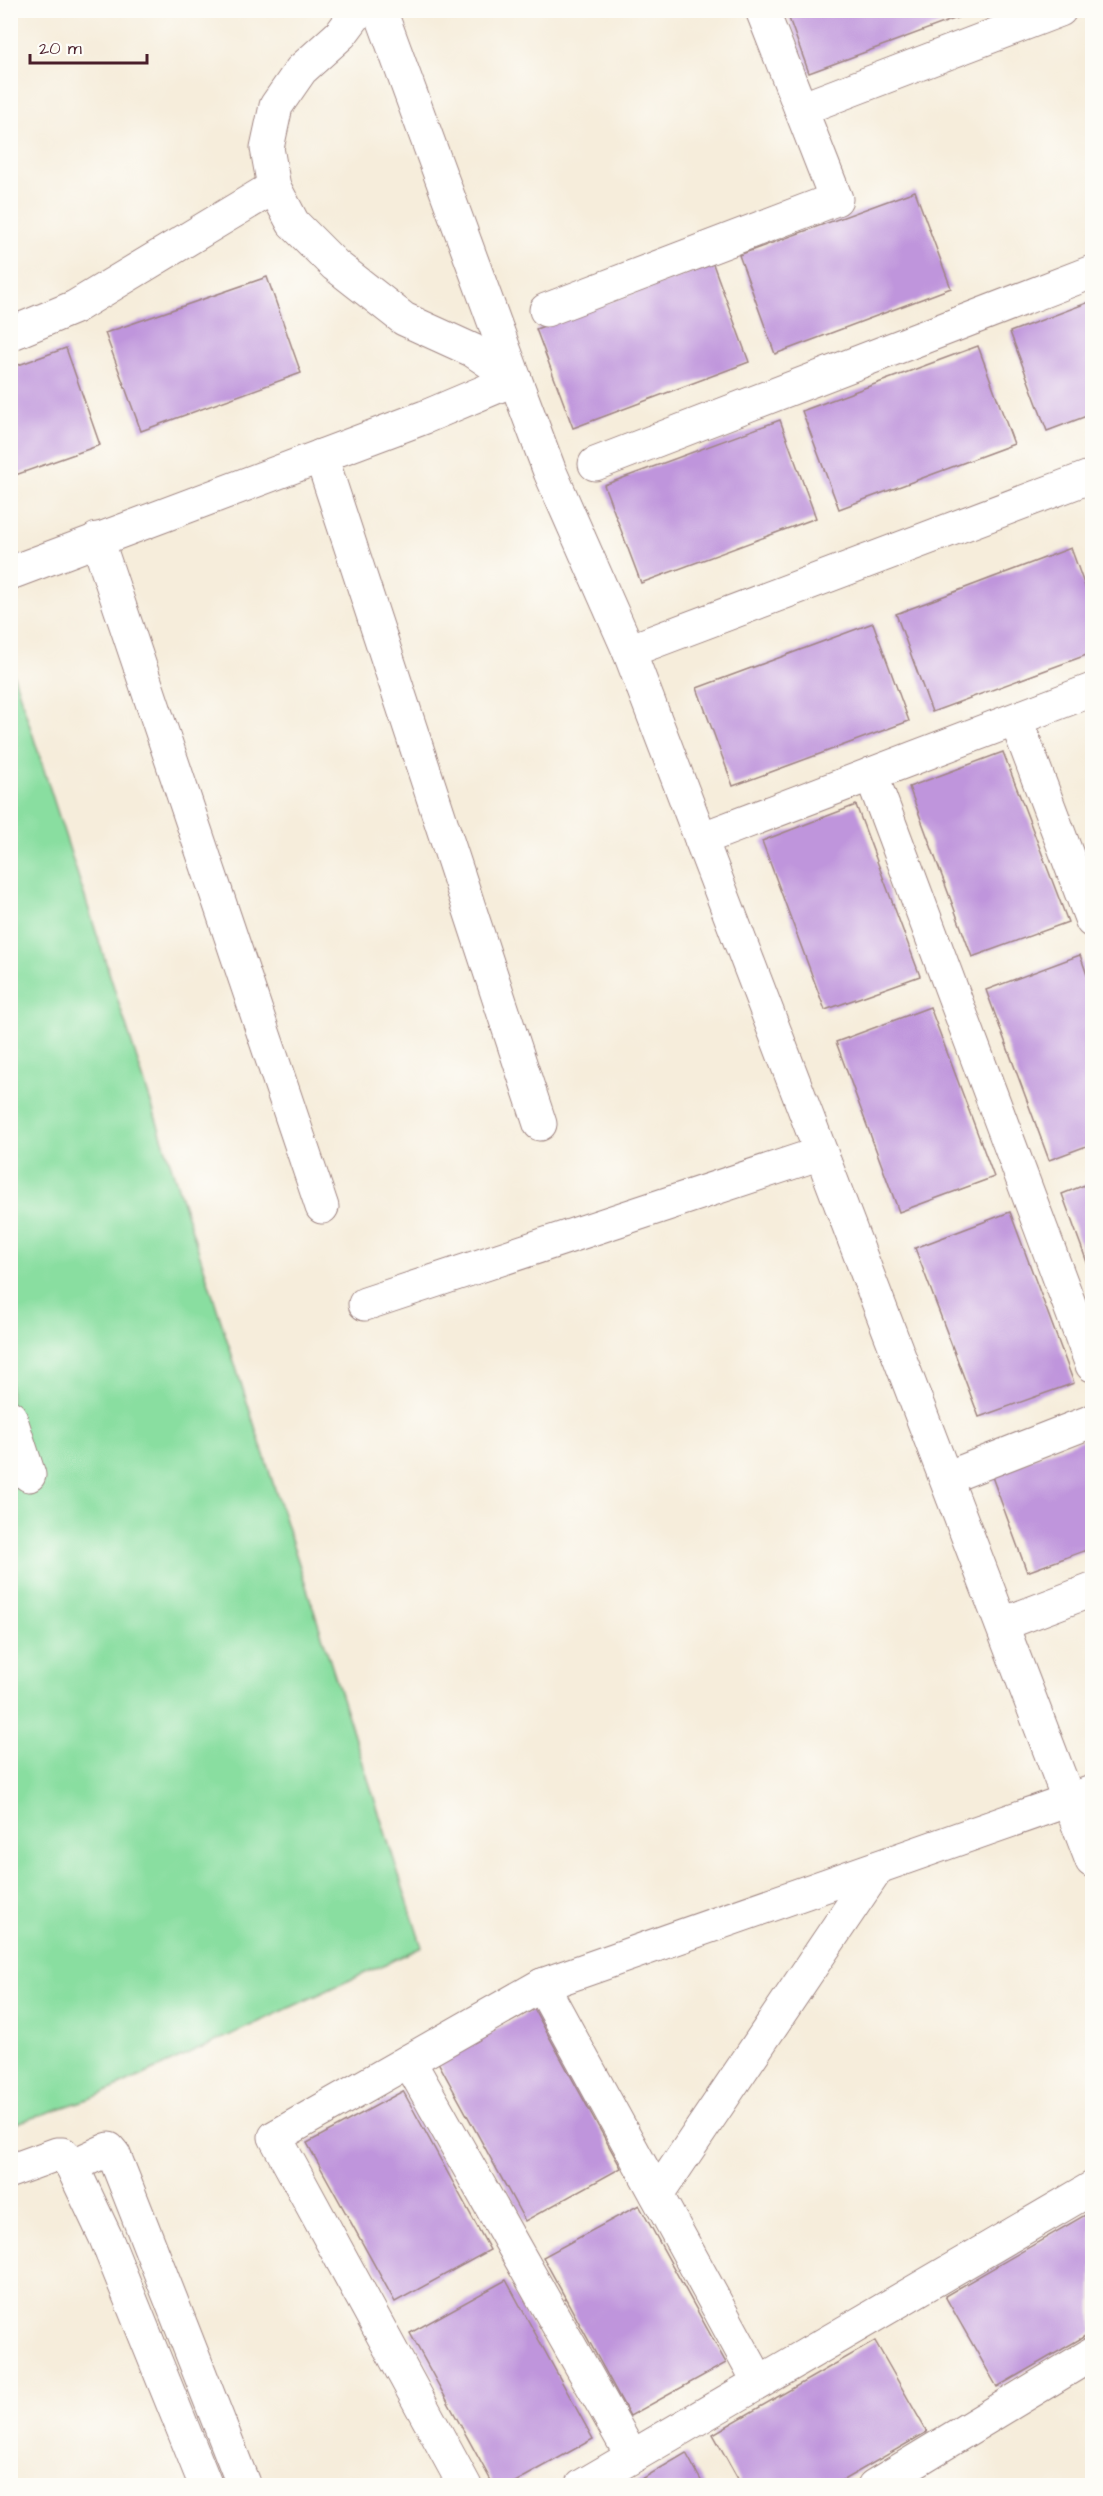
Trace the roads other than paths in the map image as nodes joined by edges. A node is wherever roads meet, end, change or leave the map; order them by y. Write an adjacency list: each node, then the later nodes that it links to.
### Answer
1 (359, 10): 6 (street)
2 (380, 10): 10 (street)
3 (762, 10): 5 (street)
4 (1060, 10): 5 (street)
5 (801, 110): 8 (street)
6 (274, 186): 9 (street); 10 (street)
7 (1092, 272): 12 (street)
8 (546, 309)
9 (10, 334)
10 (515, 379): 11 (street); 16 (street)
11 (321, 456): 14 (street); 22 (street)
12 (595, 464)
13 (1092, 476): 16 (street)
14 (97, 539): 15 (street); 24 (street)
15 (10, 573)
16 (629, 651): 20 (street)
17 (1092, 690): 18 (street)
18 (1016, 720): 19 (street); 21 (street)
19 (871, 774): 20 (street); 26 (street)
20 (701, 838): 23 (street)
21 (1092, 921)
22 (540, 1124)
23 (821, 1153): 25 (street); 30 (street)
24 (322, 1207)
25 (365, 1304)
26 (1092, 1365)
27 (10, 1417): 29 (street)
28 (1092, 1421): 30 (street)
29 (29, 1475)
30 (946, 1478): 32 (street)
31 (1092, 1590): 32 (street)
32 (1003, 1624): 33 (street)
33 (1081, 1797): 34 (street); 35 (street)
34 (1092, 1861)
35 (877, 1869): 36 (street); 41 (street)
36 (542, 1985): 37 (street); 41 (street)
37 (409, 2061): 44 (street); 47 (street)
38 (72, 2166): 39 (street); 45 (street); 46 (street)
39 (10, 2171)
40 (1092, 2188): 43 (street)
41 (657, 2195): 43 (street)
42 (1092, 2354): 49 (street)
43 (759, 2382): 44 (street)
44 (632, 2456): 48 (street)
45 (206, 2486)
46 (244, 2486)
47 (465, 2486)
48 (582, 2486)
49 (874, 2486)

